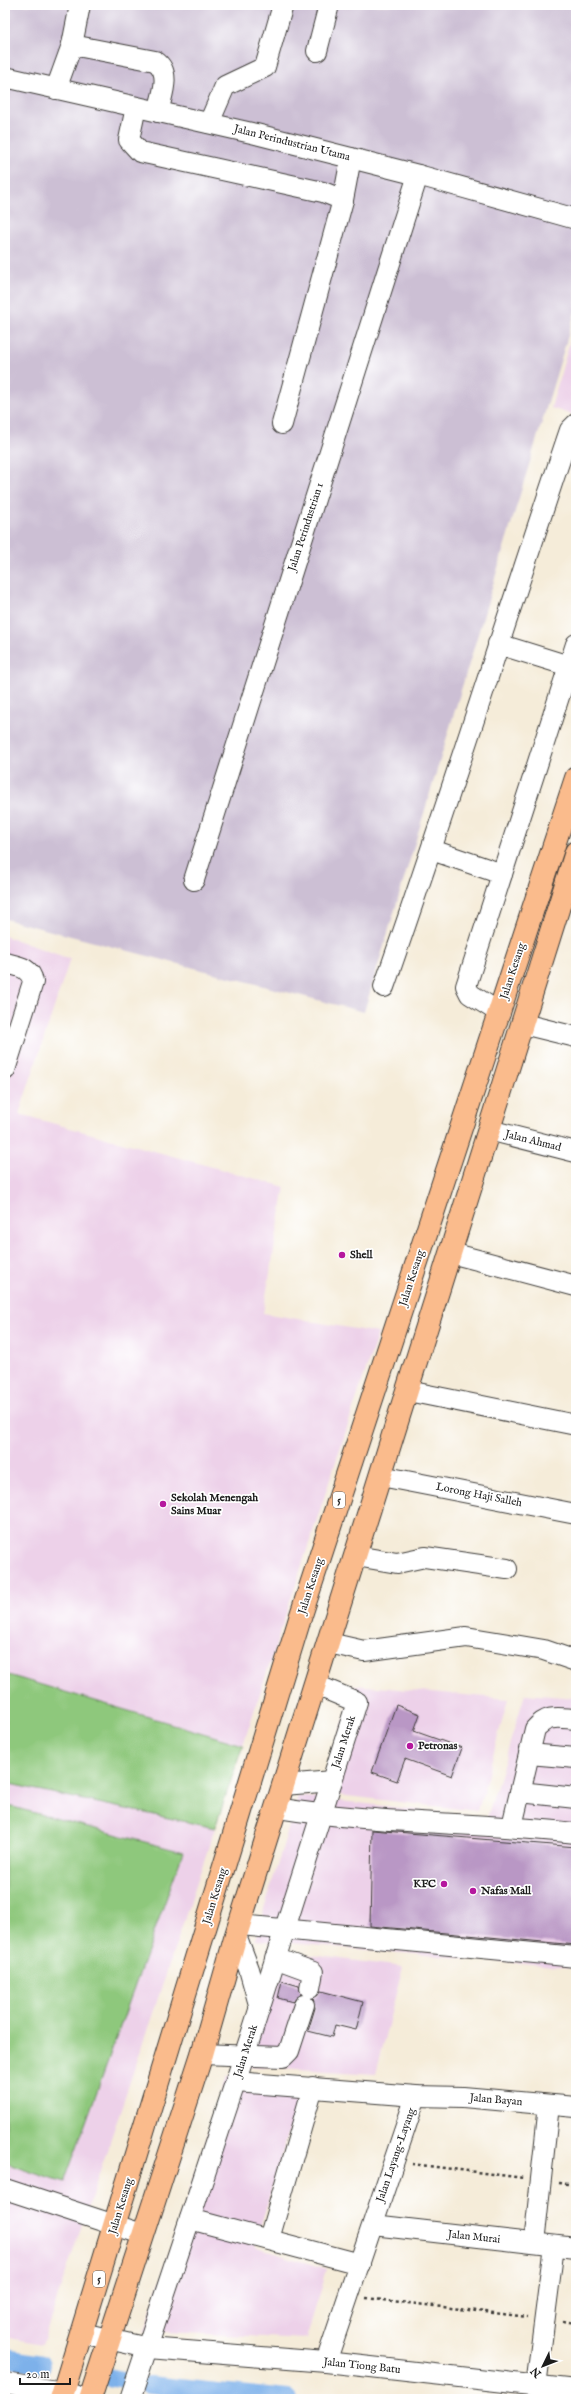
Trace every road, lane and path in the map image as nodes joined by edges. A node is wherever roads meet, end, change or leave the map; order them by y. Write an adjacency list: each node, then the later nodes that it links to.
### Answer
1 (80, 5): 4 (street)
2 (283, 5): 10 (street)
3 (329, 5): 5 (street)
4 (72, 45): 7 (street); 9 (street)
5 (317, 50)
6 (5, 77): 7 (street, Jalan Perindustrian Utama)
7 (56, 88): 8 (street, Jalan Perindustrian Utama)
8 (136, 107): 9 (street, Jalan Perindustrian Utama); 13 (street)
9 (158, 112): 10 (street, Jalan Perindustrian Utama)
10 (209, 123): 11 (street, Jalan Perindustrian Utama)
11 (351, 158): 12 (street, Jalan Perindustrian Utama); 13 (street)
12 (418, 175): 14 (street, Jalan Perindustrian Utama); 24 (street, Jalan Perindustrian 1)
13 (343, 200): 15 (street)
14 (576, 219)
15 (282, 424)
16 (576, 424): 17 (street)
17 (498, 644): 19 (street); 21 (street)
18 (576, 644): 19 (street)
19 (569, 666): 23 (street)
20 (576, 778): 27 (main road, Jalan Kesang / 5)
21 (432, 850): 23 (street); 26 (street)
22 (576, 852): 28 (main road)
23 (502, 874): 27 (street)
24 (194, 880)
25 (5, 963): 30 (street)
26 (384, 987)
27 (491, 1007): 72 (main road, Jalan Kesang / 5)
28 (523, 1024): 29 (street); 31 (main road)
29 (576, 1037)
30 (5, 1070)
31 (489, 1130): 32 (street, Jalan Ahmad); 33 (main road)
32 (576, 1152)
33 (451, 1253): 34 (street); 35 (main road)
34 (576, 1286)
35 (408, 1391): 36 (street); 37 (main road)
36 (576, 1425)
37 (381, 1476): 38 (street, Lorong Haji Salleh); 39 (main road)
38 (576, 1514)
39 (356, 1556): 40 (street); 41 (main road)
40 (507, 1569)
41 (329, 1643): 42 (street); 43 (main road)
42 (576, 1661)
43 (316, 1685): 47 (street, Jalan Merak); 48 (main road)
44 (576, 1719): 45 (street)
45 (529, 1754): 46 (street); 49 (street)
46 (576, 1758)
47 (332, 1781): 48 (street); 52 (street, Jalan Merak)
48 (284, 1785): 51 (main road)
49 (520, 1792): 50 (street); 53 (street)
50 (576, 1798)
51 (277, 1808): 52 (street); 55 (main road)
52 (321, 1815): 53 (street); 56 (street, Jalan Merak)
53 (512, 1826): 54 (street)
54 (576, 1834)
55 (238, 1930): 56 (street); 59 (street); 60 (main road)
56 (285, 1930): 57 (street); 58 (street, Jalan Merak)
57 (576, 1957)
58 (275, 1958): 59 (street, Jalan Merak); 61 (street)
59 (260, 2008): 61 (street, Jalan Merak)
60 (202, 2054): 61 (street); 74 (main road)
61 (245, 2055): 62 (street, Jalan Merak)
62 (236, 2082): 63 (street, Jalan Layang-Layang); 71 (street, Jalan Merak)
63 (313, 2087): 64 (street, Jalan Layang-Layang); 75 (street)
64 (416, 2096): 65 (street, Jalan Bayan); 67 (street, Jalan Layang-Layang)
65 (549, 2104): 66 (street, Jalan Bayan); 68 (street)
66 (576, 2107)
67 (394, 2162): 68 (path); 73 (street, Jalan Layang-Layang)
68 (541, 2180): 69 (path); 76 (street)
69 (576, 2185)
70 (5, 2189): 72 (street)
71 (190, 2219): 75 (street); 85 (street, Jalan Merak)
72 (115, 2225): 74 (street); 83 (main road, Jalan Kesang / 5)
73 (373, 2225): 76 (street, Jalan Murai); 79 (street, Jalan Layang-Layang)
74 (142, 2234): 84 (main road)
75 (269, 2240): 79 (street)
76 (534, 2243): 77 (street, Jalan Murai)
77 (554, 2246): 78 (street, Jalan Murai); 81 (street)
78 (576, 2248)
79 (360, 2264): 80 (street, Jalan Layang-Layang)
80 (349, 2296): 81 (path); 86 (street, Jalan Layang-Layang)
81 (544, 2319): 82 (path); 88 (street)
82 (576, 2323)
83 (82, 2333): 84 (street, Jalan Tiong Batu); 89 (main road, Jalan Kesang / 5)
84 (109, 2339): 85 (street, Jalan Tiong Batu); 91 (main road)
85 (148, 2348): 86 (street, Jalan Tiong Batu); 92 (street, Jalan Merak)
86 (326, 2362): 88 (street, Jalan Tiong Batu)
87 (5, 2383): 89 (street)
88 (536, 2386): 90 (street, Jalan Tiong Batu)
89 (51, 2392): 91 (street)
90 (569, 2393)
91 (88, 2399)
92 (130, 2399)

